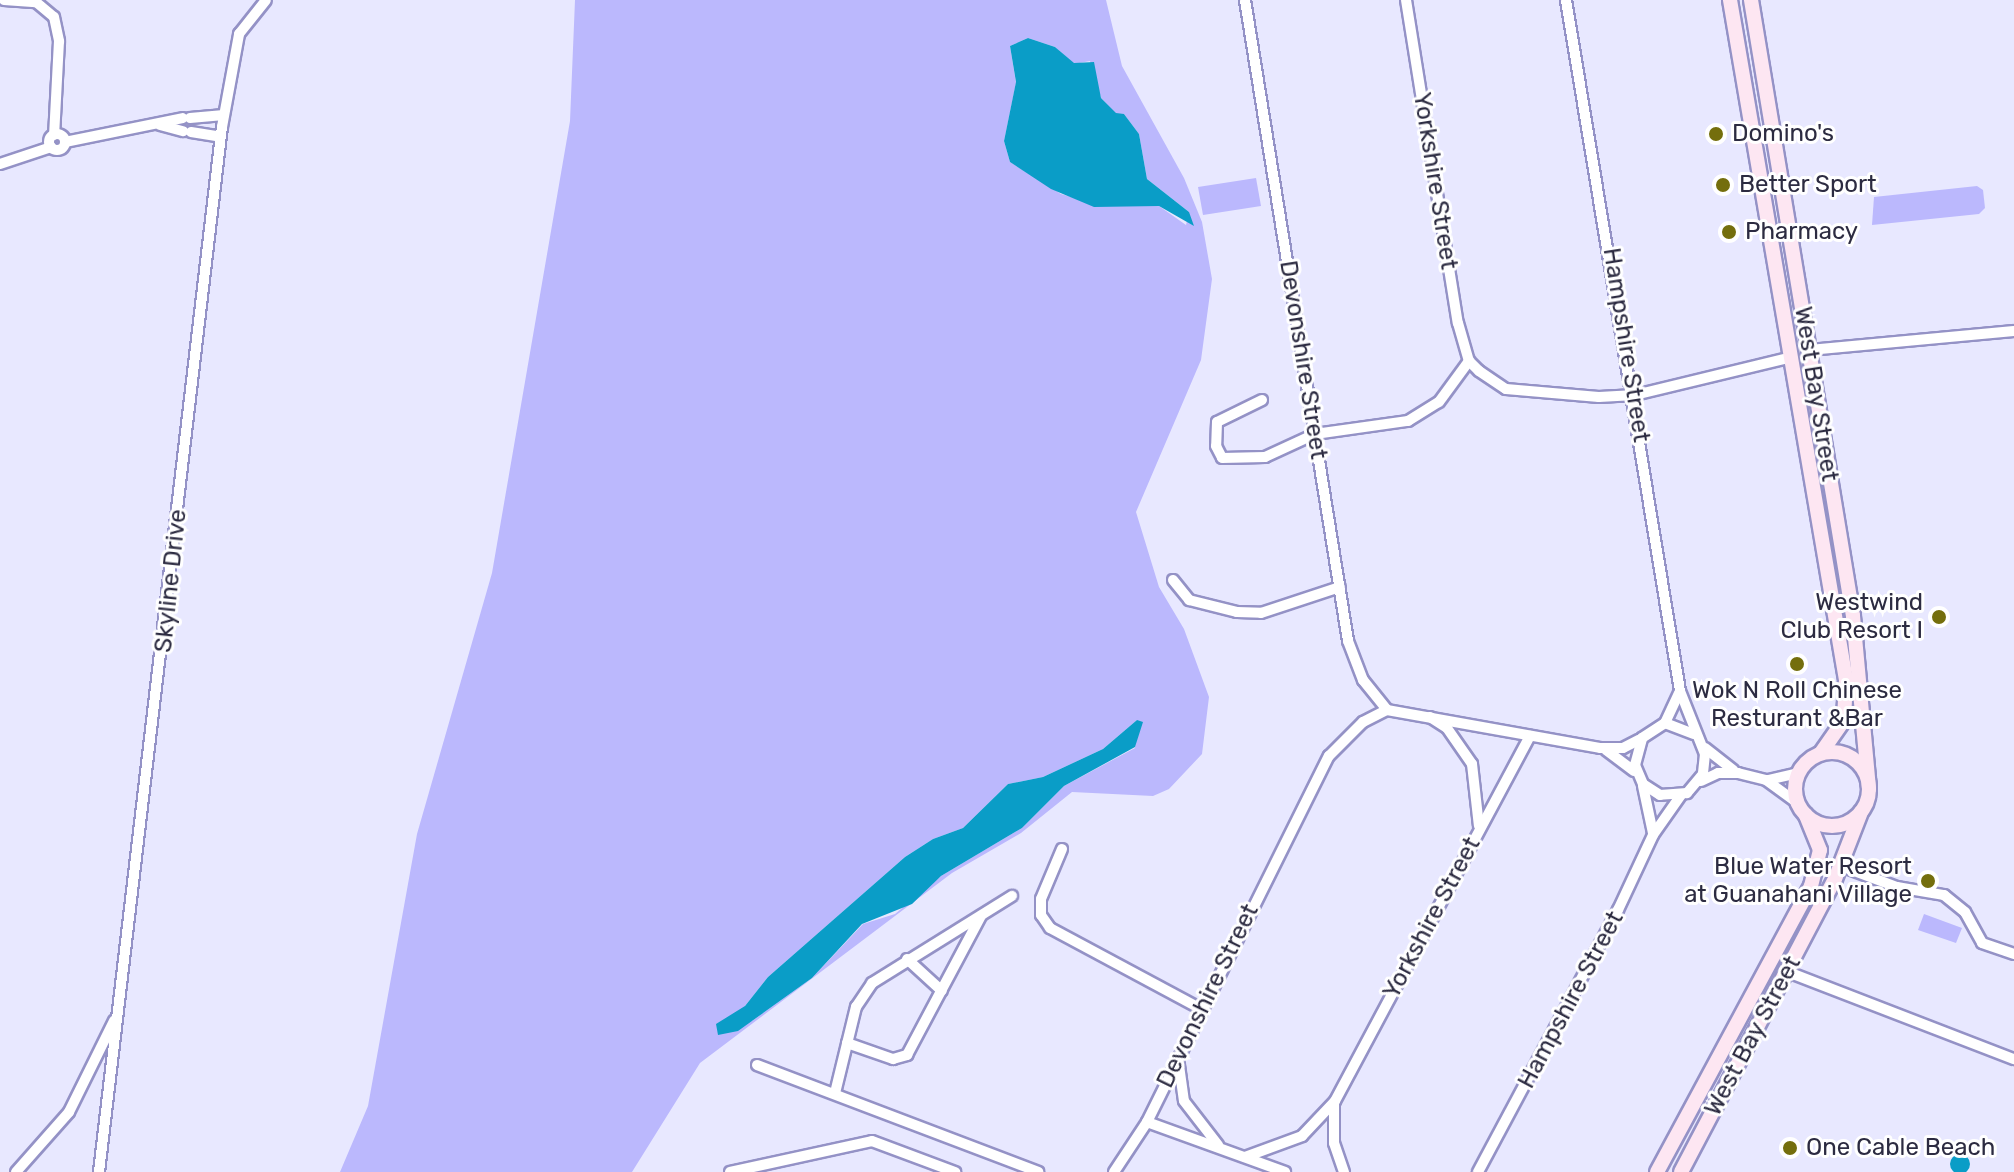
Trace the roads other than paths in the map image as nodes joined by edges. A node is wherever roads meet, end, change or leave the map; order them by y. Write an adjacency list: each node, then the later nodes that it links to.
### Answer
1 (4, 0): 10 (street)
2 (266, 0): 8 (street, Skyline Drive)
3 (1245, 0): 21 (street, Devonshire Street)
4 (1406, 0): 18 (street, Yorkshire Street)
5 (1566, 0): 19 (street, Hampshire Street)
6 (1730, 0): 17 (main road, West Bay Street)
7 (1751, 0): 16 (main road, West Bay Street)
8 (224, 115): 9 (street); 11 (street, Skyline Drive)
9 (160, 125): 11 (street); 12 (street)
10 (54, 135): 12 (street); 13 (street)
11 (221, 137): 52 (street, Skyline Drive)
12 (65, 142): 13 (street)
13 (51, 147): 14 (street)
14 (0, 164)
15 (2014, 331): 16 (street)
16 (1809, 350): 38 (main road, West Bay Street)
17 (1788, 358): 19 (street); 32 (main road, West Bay Street)
18 (1469, 361): 19 (street); 21 (street)
19 (1635, 395): 24 (street, Hampshire Street)
20 (1262, 400): 21 (street)
21 (1315, 434): 23 (street, Devonshire Street)
22 (1173, 580): 23 (street)
23 (1340, 587): 25 (street, Devonshire Street)
24 (1680, 691): 27 (street); 30 (street, Hampshire Street)
25 (1387, 710): 26 (street); 53 (street, Devonshire Street)
26 (1421, 713): 28 (street); 42 (street)
27 (1665, 723): 29 (street); 30 (street)
28 (1530, 736): 31 (street); 42 (street, Yorkshire Street)
29 (1642, 738): 31 (street); 35 (street)
30 (1698, 738): 33 (street); 37 (street)
31 (1600, 748): 35 (street)
32 (1821, 753): 34 (main road); 38 (main road)
33 (1738, 773): 36 (street); 37 (street)
34 (1799, 773): 36 (street); 40 (main road)
35 (1640, 780): 39 (street); 43 (street)
36 (1766, 780): 40 (street)
37 (1700, 782): 39 (street)
38 (1869, 789): 41 (main road)
39 (1687, 793): 43 (street, Hampshire Street)
40 (1802, 809): 41 (main road); 72 (main road, West Bay Street)
41 (1861, 812): 45 (main road, West Bay Street)
42 (1478, 833): 59 (street, Yorkshire Street)
43 (1653, 835): 63 (street, Hampshire Street)
44 (1062, 849): 53 (street)
45 (1841, 866): 48 (street); 50 (main road, West Bay Street)
46 (1012, 896): 47 (street)
47 (982, 914): 49 (street); 51 (street)
48 (2014, 954)
49 (907, 959): 51 (street); 54 (street)
50 (1788, 972): 56 (street); 73 (main road, West Bay Street)
51 (942, 991): 54 (street)
52 (123, 994): 64 (street); 65 (street, Skyline Drive)
53 (1201, 1009): 55 (street, Devonshire Street)
54 (847, 1043): 58 (street)
55 (1178, 1052): 60 (street, Devonshire Street); 61 (street)
56 (2014, 1059)
57 (757, 1065): 58 (street)
58 (835, 1093): 68 (street)
59 (1335, 1101): 62 (street, Yorkshire Street); 71 (street, Yorkshire Street)
60 (1147, 1122): 61 (street); 69 (street, Devonshire Street)
61 (1219, 1147): 62 (street)
62 (1245, 1157): 70 (street)
63 (1483, 1169)
64 (16, 1172)
65 (99, 1172)
66 (730, 1172): 67 (street)
67 (955, 1172)
68 (1038, 1172)
69 (1114, 1172)
70 (1285, 1172)
71 (1344, 1172)
72 (1657, 1172)
73 (1681, 1172)

